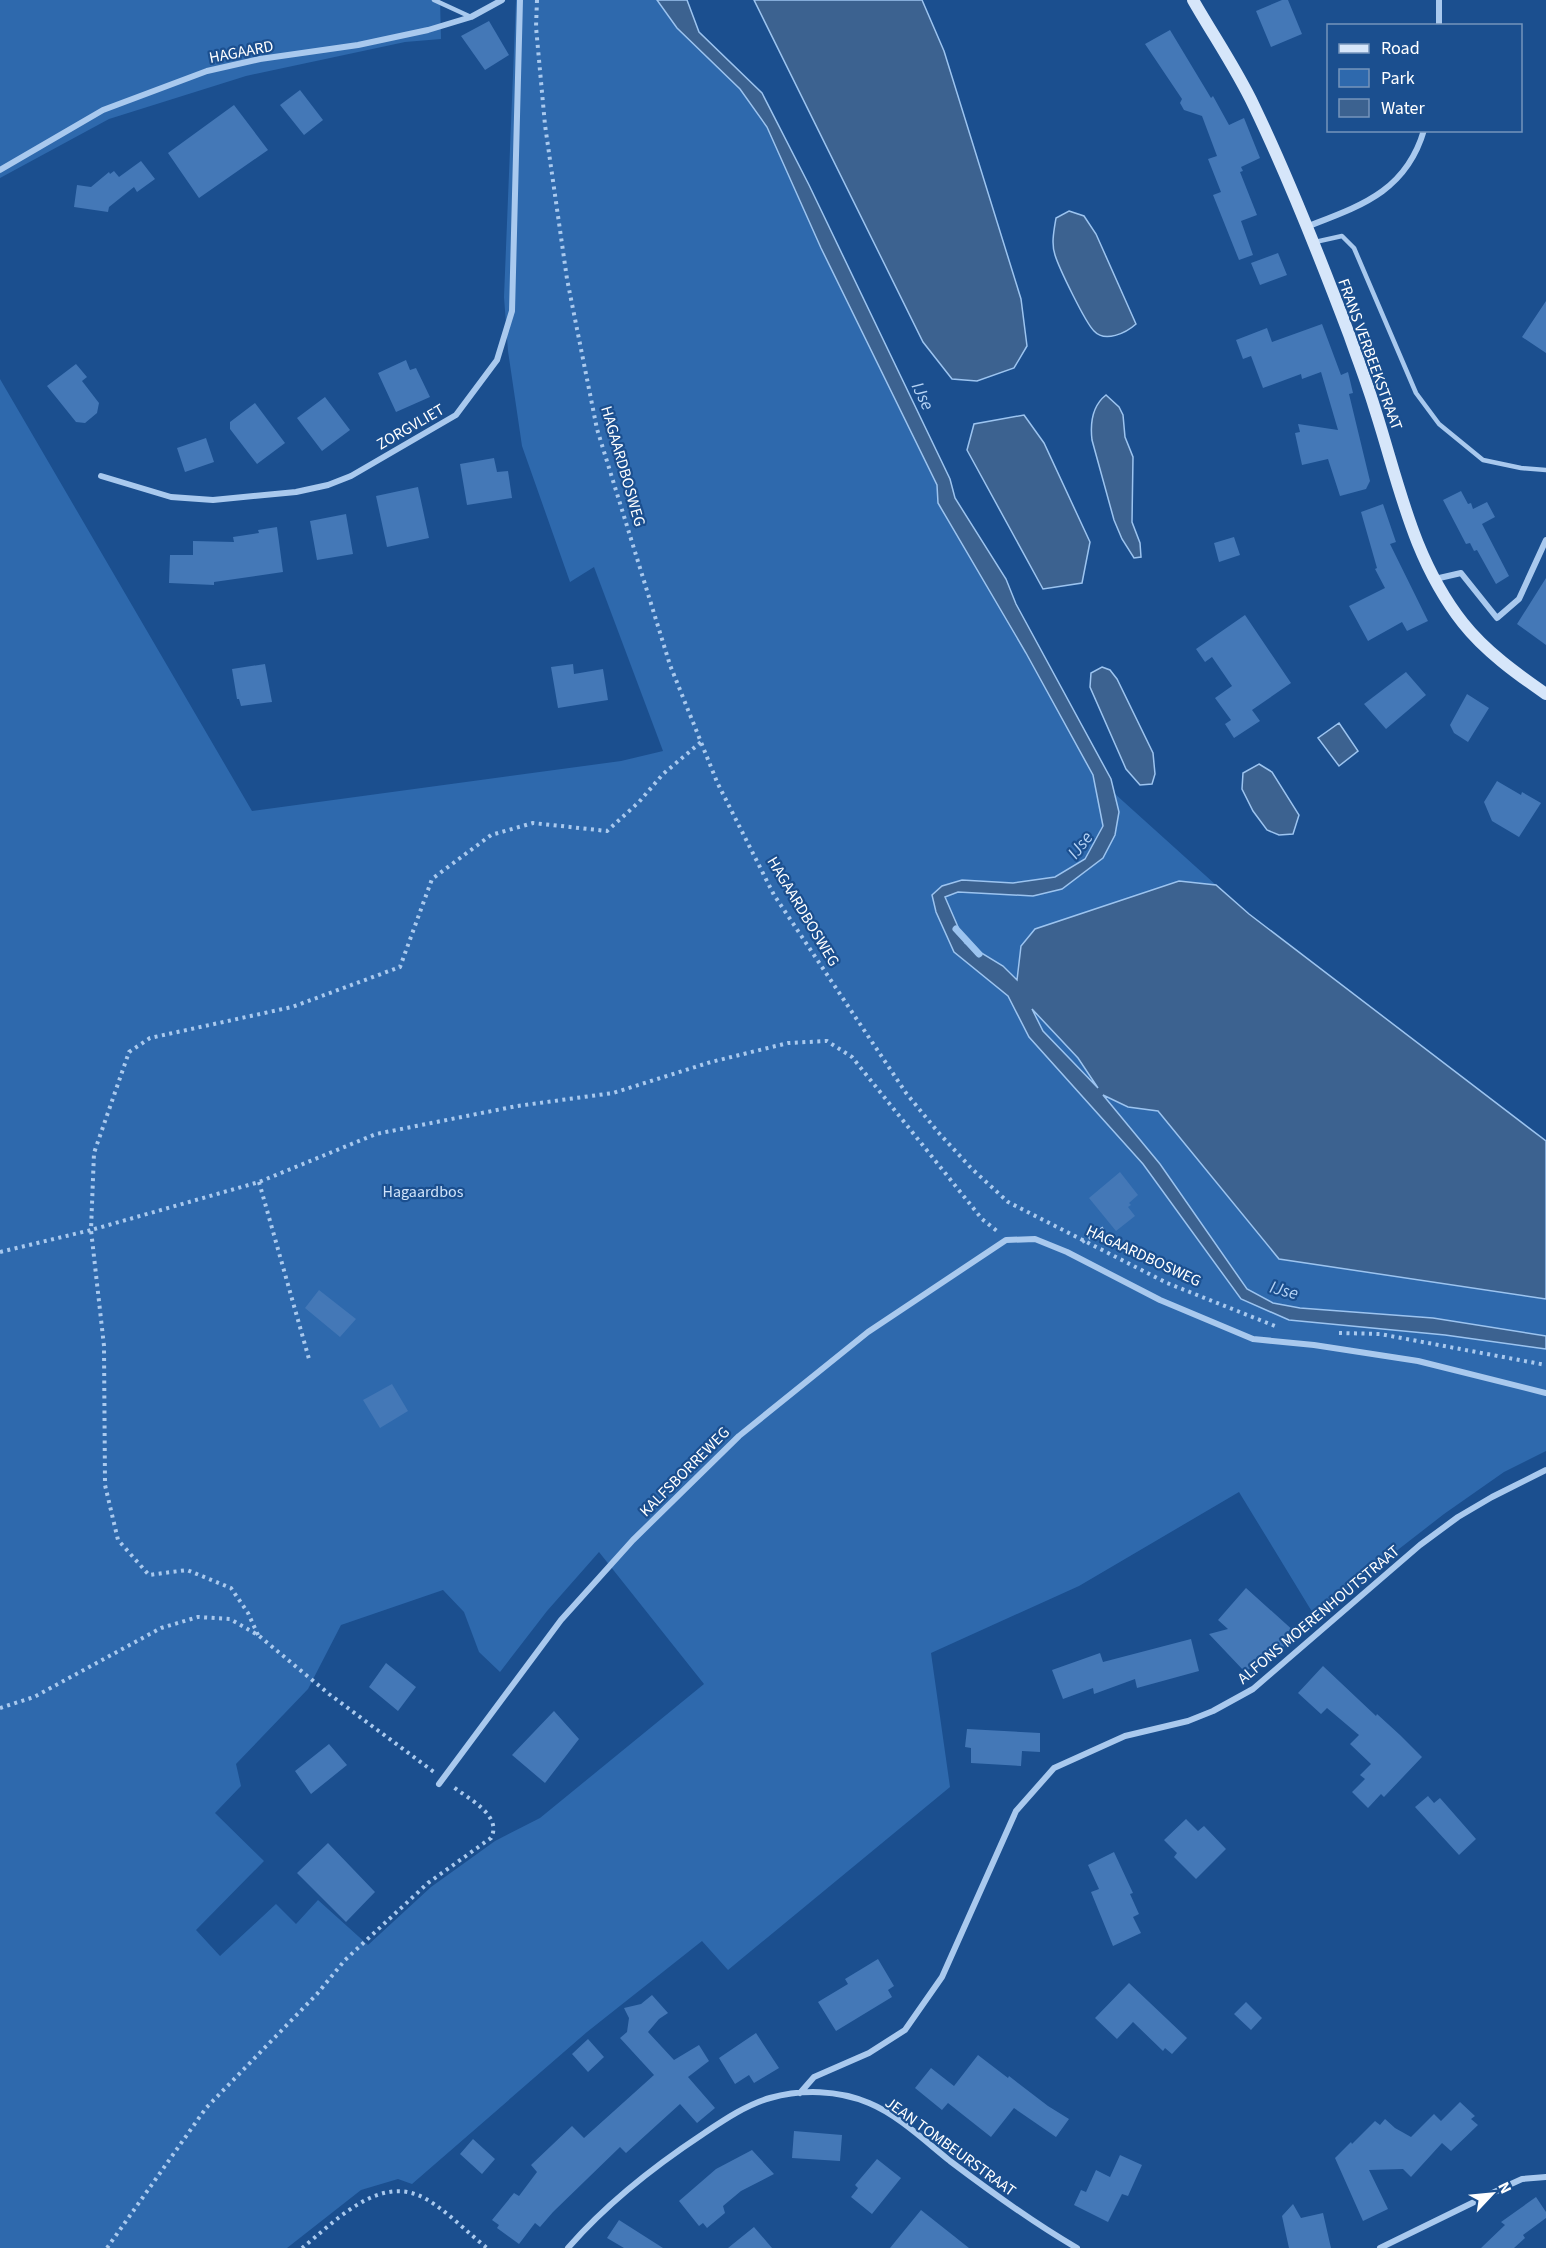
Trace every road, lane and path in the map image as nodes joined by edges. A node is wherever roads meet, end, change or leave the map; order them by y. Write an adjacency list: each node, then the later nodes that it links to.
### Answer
1 (434, 0): 7 (lane)
2 (502, 0): 7 (street, HAGAARD)
3 (520, 0): 14 (street, ZORGVLIET)
4 (537, 0): 18 (path, HAGAARDBOSWEG)
5 (1192, 0): 11 (main road, FRANS VERBEEKSTRAAT)
6 (1439, 0): 8 (street)
7 (471, 17): 10 (street, HAGAARD)
8 (1439, 24)
9 (1423, 132): 11 (street)
10 (0, 170)
11 (1306, 227): 12 (main road, FRANS VERBEEKSTRAAT)
12 (1312, 243): 13 (lane); 16 (main road, FRANS VERBEEKSTRAAT)
13 (1546, 470)
14 (102, 476)
15 (1546, 540): 16 (street)
16 (1434, 579): 17 (main road, FRANS VERBEEKSTRAAT)
17 (1546, 694)
18 (701, 742): 21 (path); 23 (path, HAGAARDBOSWEG)
19 (259, 1182): 21 (path); 22 (path); 27 (path)
20 (1104, 1228): 23 (path)
21 (91, 1230): 24 (path); 31 (path)
22 (1006, 1239): 29 (street, HAGAARDBOSWEG); 33 (street, KALFSBORREWEG)
23 (1083, 1242): 25 (path, HAGAARDBOSWEG)
24 (0, 1251)
25 (1279, 1327)
26 (1336, 1333): 28 (path)
27 (309, 1359)
28 (1546, 1365)
29 (1546, 1394)
30 (1546, 1470): 34 (street, ALFONS MOERENHOUTSTRAAT)
31 (258, 1635): 32 (path); 33 (path)
32 (0, 1708)
33 (441, 1781): 36 (path)
34 (800, 2093): 39 (street); 40 (street, JEAN TOMBEURSTRAAT)
35 (1546, 2177): 41 (street)
36 (107, 2248)
37 (302, 2248): 38 (path)
38 (487, 2248)
39 (568, 2248)
40 (1077, 2248)
41 (1380, 2248)

